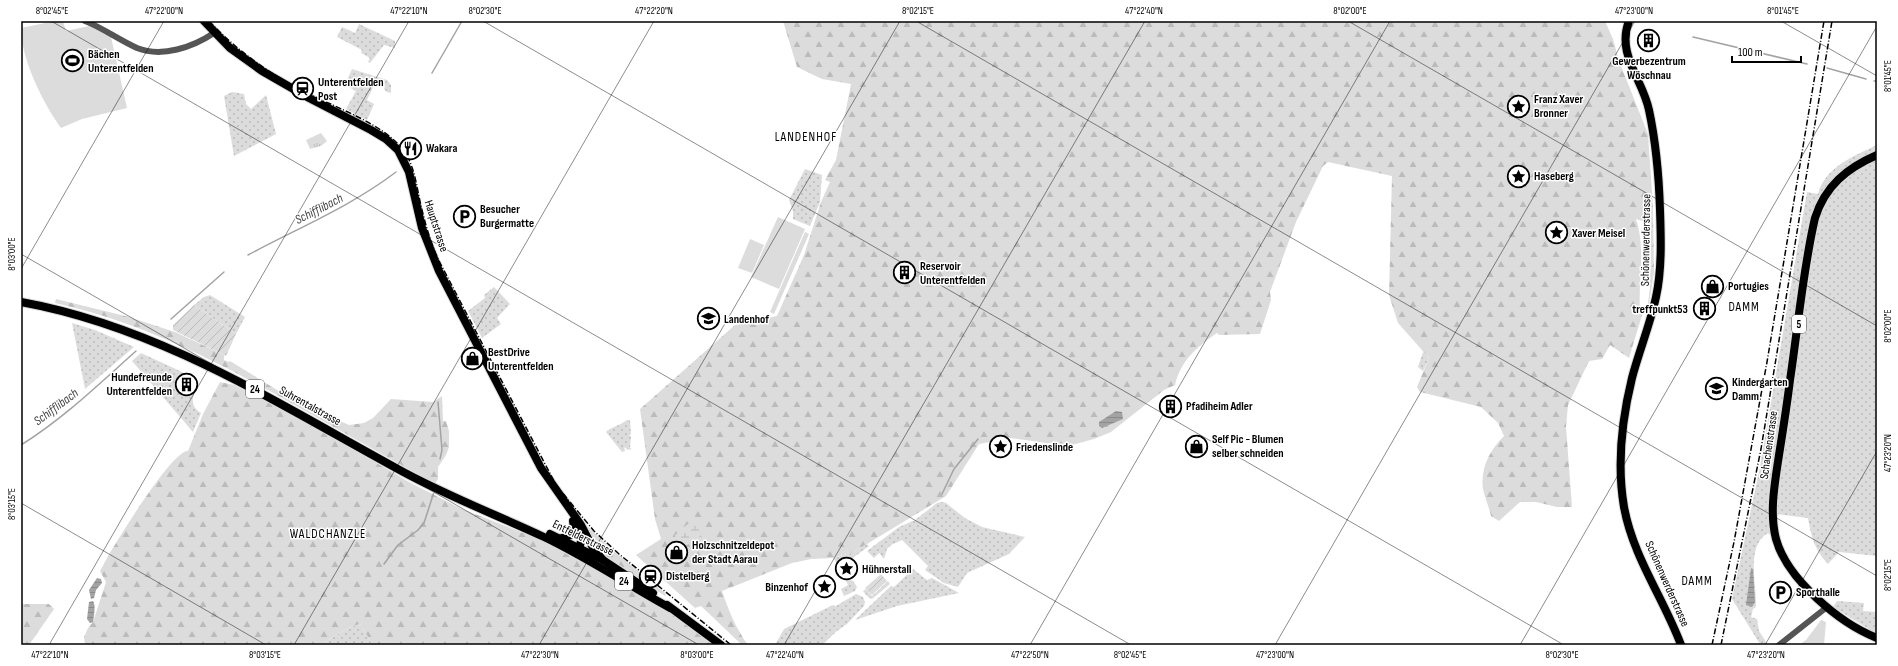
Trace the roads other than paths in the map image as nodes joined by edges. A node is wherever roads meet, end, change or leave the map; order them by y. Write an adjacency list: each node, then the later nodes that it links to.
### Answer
1 (85, 21): 4 (street)
2 (204, 21): 4 (main road, Hauptstrasse)
3 (1629, 21): 17 (main road, Schönenwerderstrasse)
4 (214, 33): 8 (main road, Hauptstrasse)
5 (1877, 155): 13 (main road, Schachenstrasse / 5)
6 (21, 302): 7 (main road, Suhrentalstrasse / 24)
7 (476, 507): 10 (main road, Entfelderstrasse / 24); 11 (main road, Suhrentalstrasse / 24)
8 (571, 512): 9 (main road); 10 (main road); 11 (main road)
9 (587, 537): 11 (main road); 12 (main road)
10 (559, 538): 11 (main road, Entfelderstrasse / 24)
11 (580, 551): 12 (main road, Entfelderstrasse / 24); 14 (main road, Entfelderstrasse / 24)
12 (603, 560): 14 (main road, Entfelderstrasse / 24)
13 (1827, 607): 15 (main road, 5); 18 (street)
14 (670, 608): 16 (main road, Entfelderstrasse / 24)
15 (1877, 638)
16 (721, 645)
17 (1681, 645)
18 (1778, 645)

